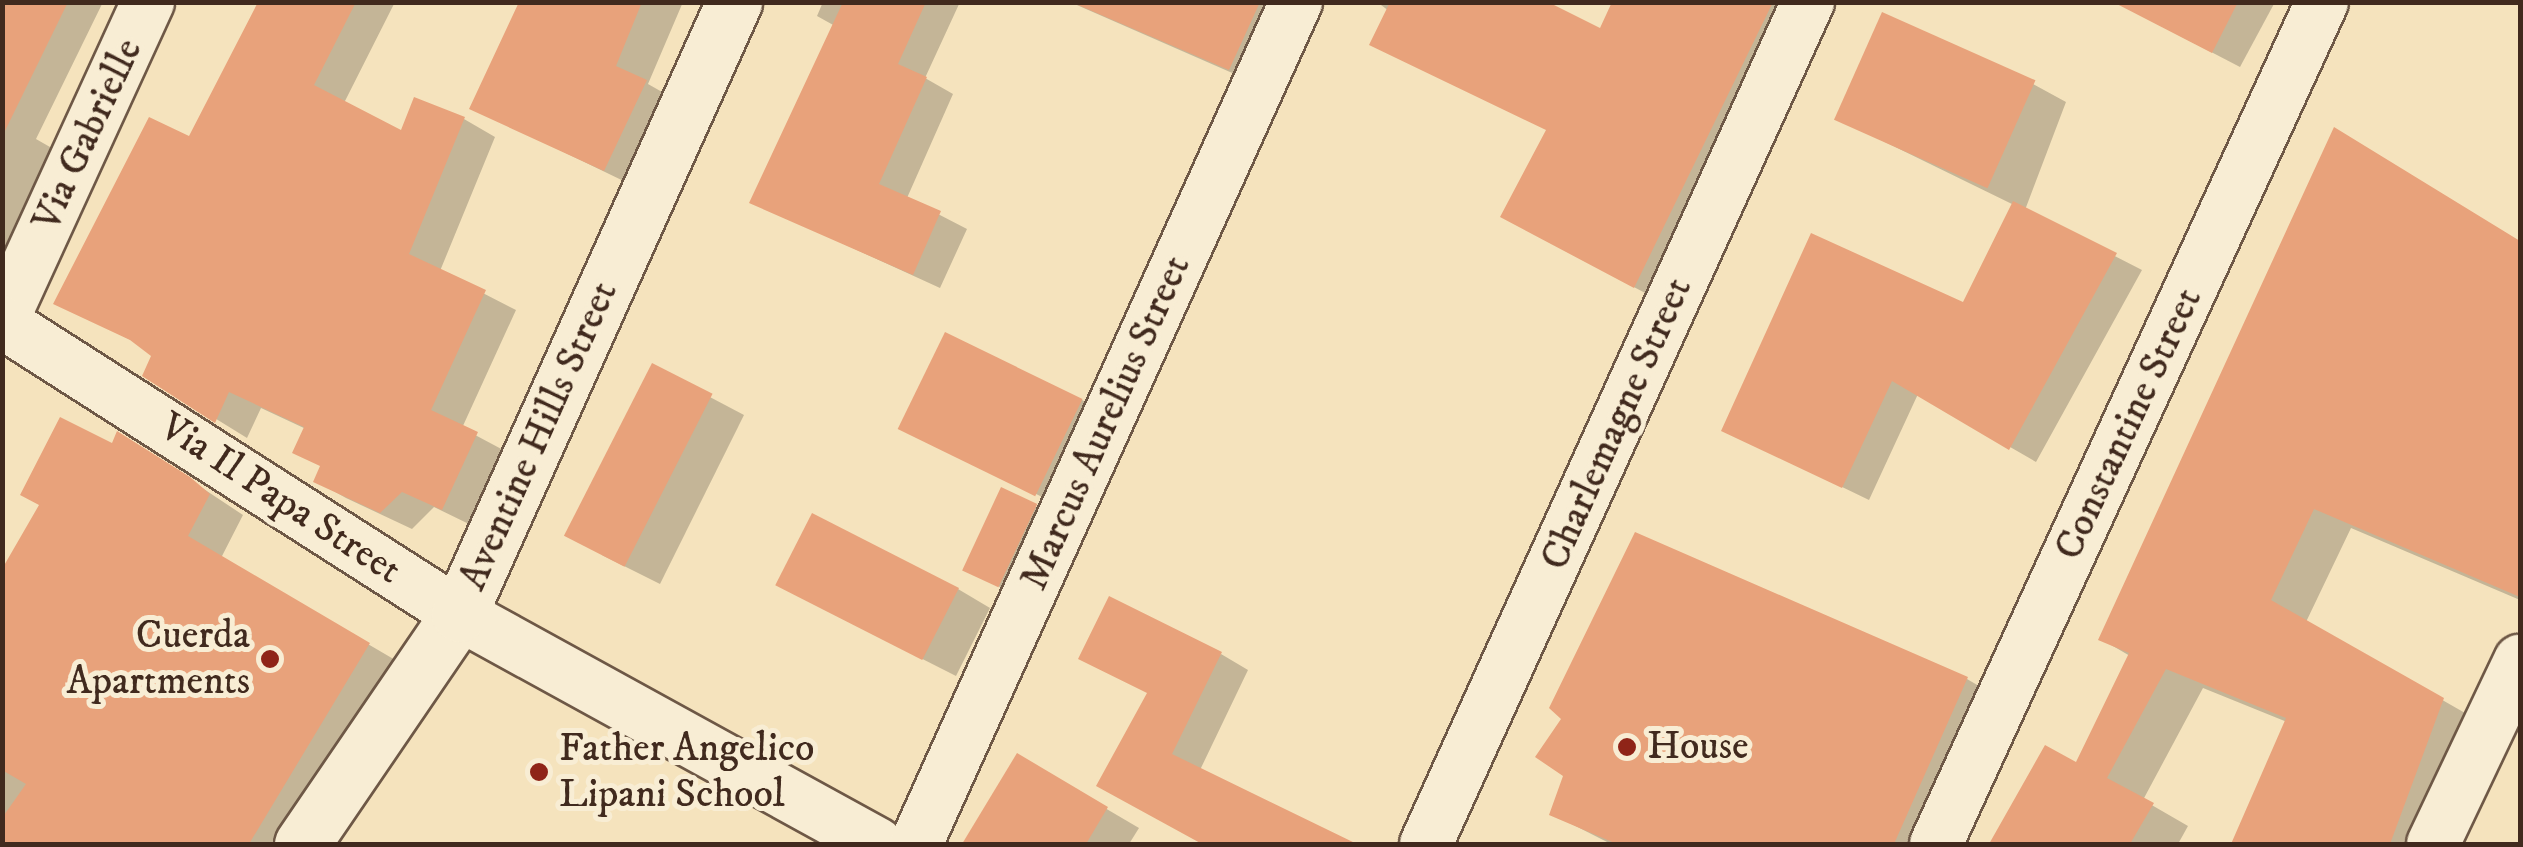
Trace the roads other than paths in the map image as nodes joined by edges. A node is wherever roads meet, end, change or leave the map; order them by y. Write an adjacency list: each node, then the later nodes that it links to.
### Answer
1 (148, 2): 6 (street, Via Gabrielle)
2 (734, 2): 7 (street, Aventine Hills Street)
3 (1296, 2): 11 (street, Marcus Aurelius Street)
4 (1808, 2): 12 (street, Charlemagne Street)
5 (2322, 2): 13 (street, Constantine Street)
6 (2, 322): 7 (street, Via Il Papa Street)
7 (459, 614): 9 (street, Aventine Hills Street); 10 (street, Via Il Papa Street)
8 (2520, 661): 14 (street)
9 (302, 844)
10 (877, 844)
11 (916, 844)
12 (1426, 844)
13 (1936, 844)
14 (2434, 844)

